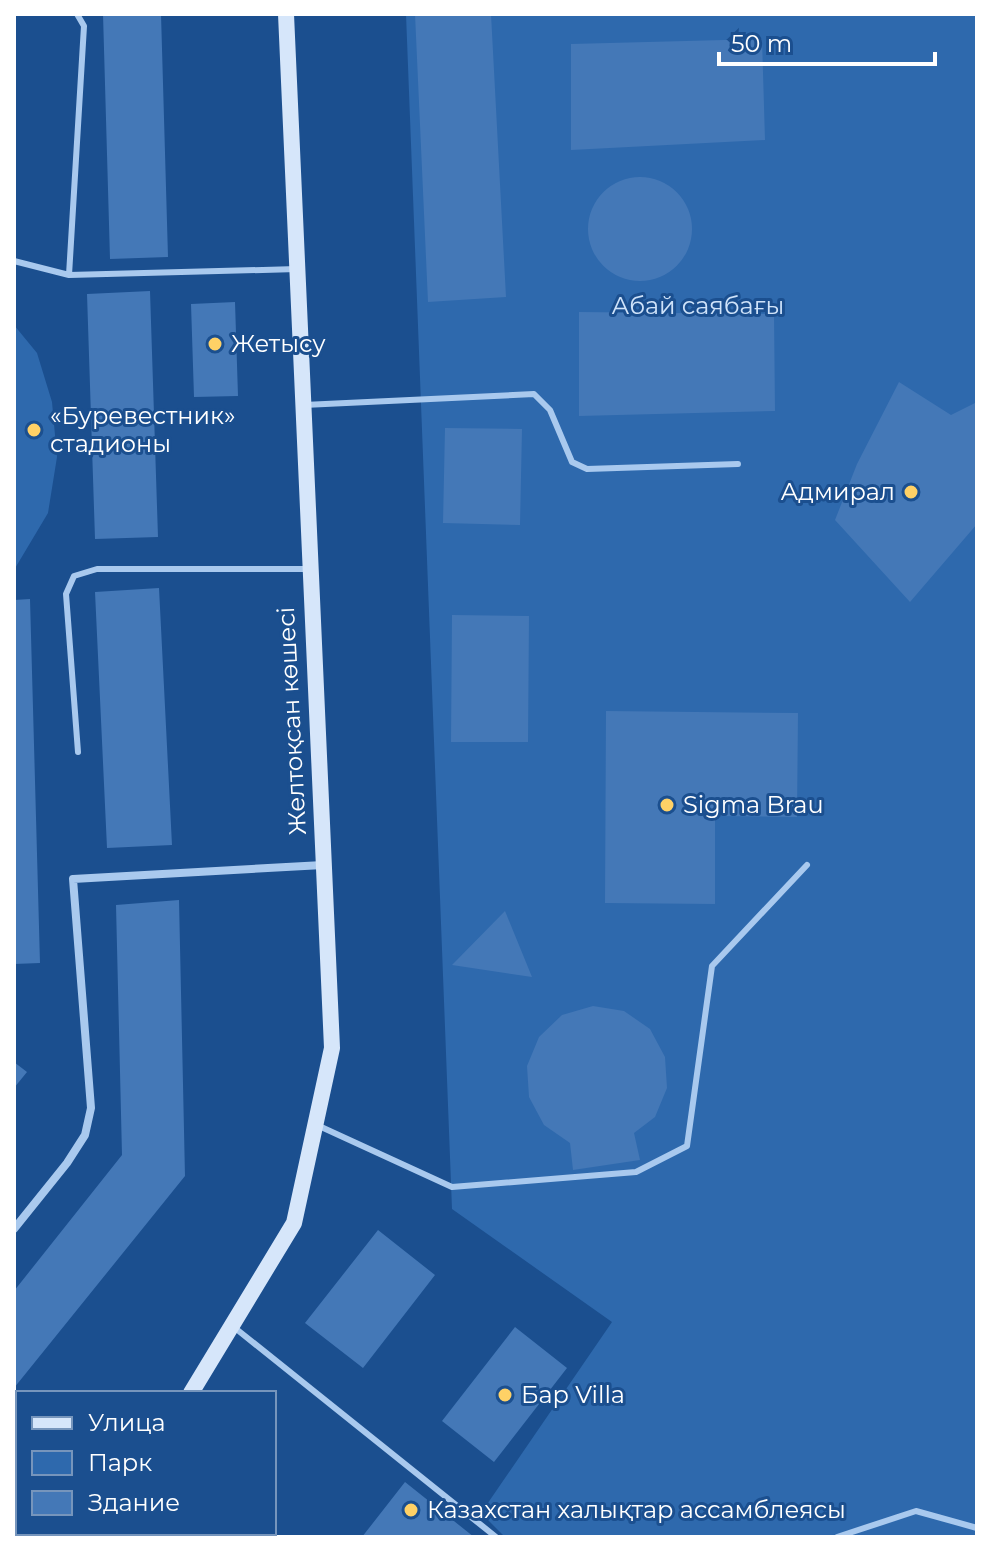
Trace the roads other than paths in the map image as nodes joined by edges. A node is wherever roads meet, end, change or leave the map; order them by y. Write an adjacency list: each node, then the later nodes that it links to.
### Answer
1 (77, 14): 5 (lane)
2 (286, 14): 4 (main road, Желтоқсан көшесі)
3 (14, 261): 5 (lane)
4 (297, 269): 5 (lane); 6 (main road, Желтоқсан көшесі)
5 (69, 275)
6 (303, 405): 7 (lane); 8 (main road, Желтоқсан көшесі)
7 (738, 464)
8 (310, 569): 9 (lane); 10 (main road, Желтоқсан көшесі)
9 (78, 752)
10 (323, 865): 12 (main road, Желтоқсан көшесі); 13 (street)
11 (807, 865): 12 (lane)
12 (315, 1124): 14 (main road, Желтоқсан көшесі)
13 (14, 1229)
14 (232, 1326): 15 (main road, Желтоқсан көшесі); 17 (lane)
15 (192, 1391)
16 (977, 1528): 18 (lane)
17 (496, 1537)
18 (837, 1537)

